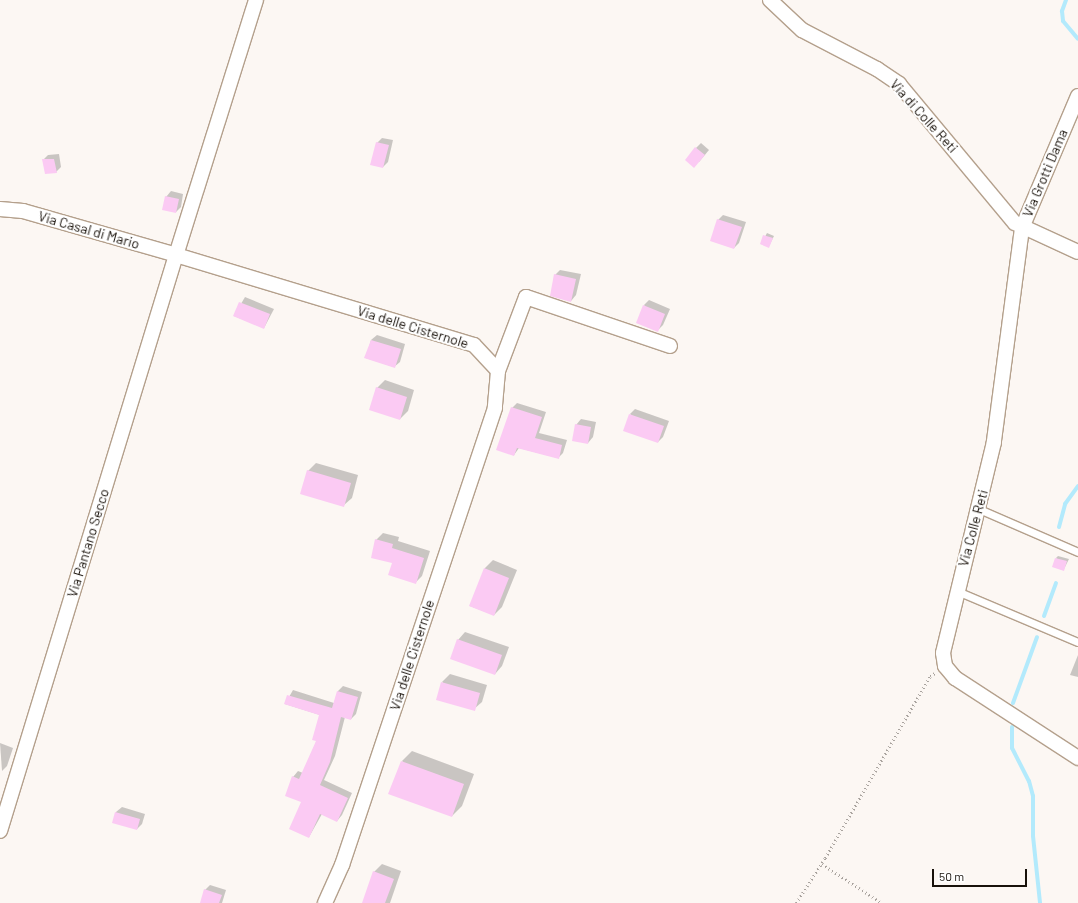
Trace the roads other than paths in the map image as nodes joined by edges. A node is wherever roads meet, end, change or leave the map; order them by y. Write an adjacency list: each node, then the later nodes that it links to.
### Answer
1 (256, 0): 7 (street)
2 (770, 0): 5 (street, Via di Colle Reti)
3 (1078, 96): 5 (street, Via Grotti Dama)
4 (0, 209): 7 (street, Via Casal di Mario)
5 (1022, 228): 6 (street, Via di Colle Reti); 10 (street, Via Colle Reti)
6 (1078, 252)
7 (176, 255): 9 (street, Via delle Cisternole); 15 (street, Via Pantano Secco)
8 (670, 346): 9 (street)
9 (498, 371): 16 (street, Via delle Cisternole)
10 (979, 509): 11 (lane); 12 (street, Via Colle Reti)
11 (1078, 552)
12 (956, 591): 13 (lane); 14 (street, Via Colle Reti)
13 (1078, 642)
14 (1078, 758)
15 (0, 831)
16 (325, 903)

